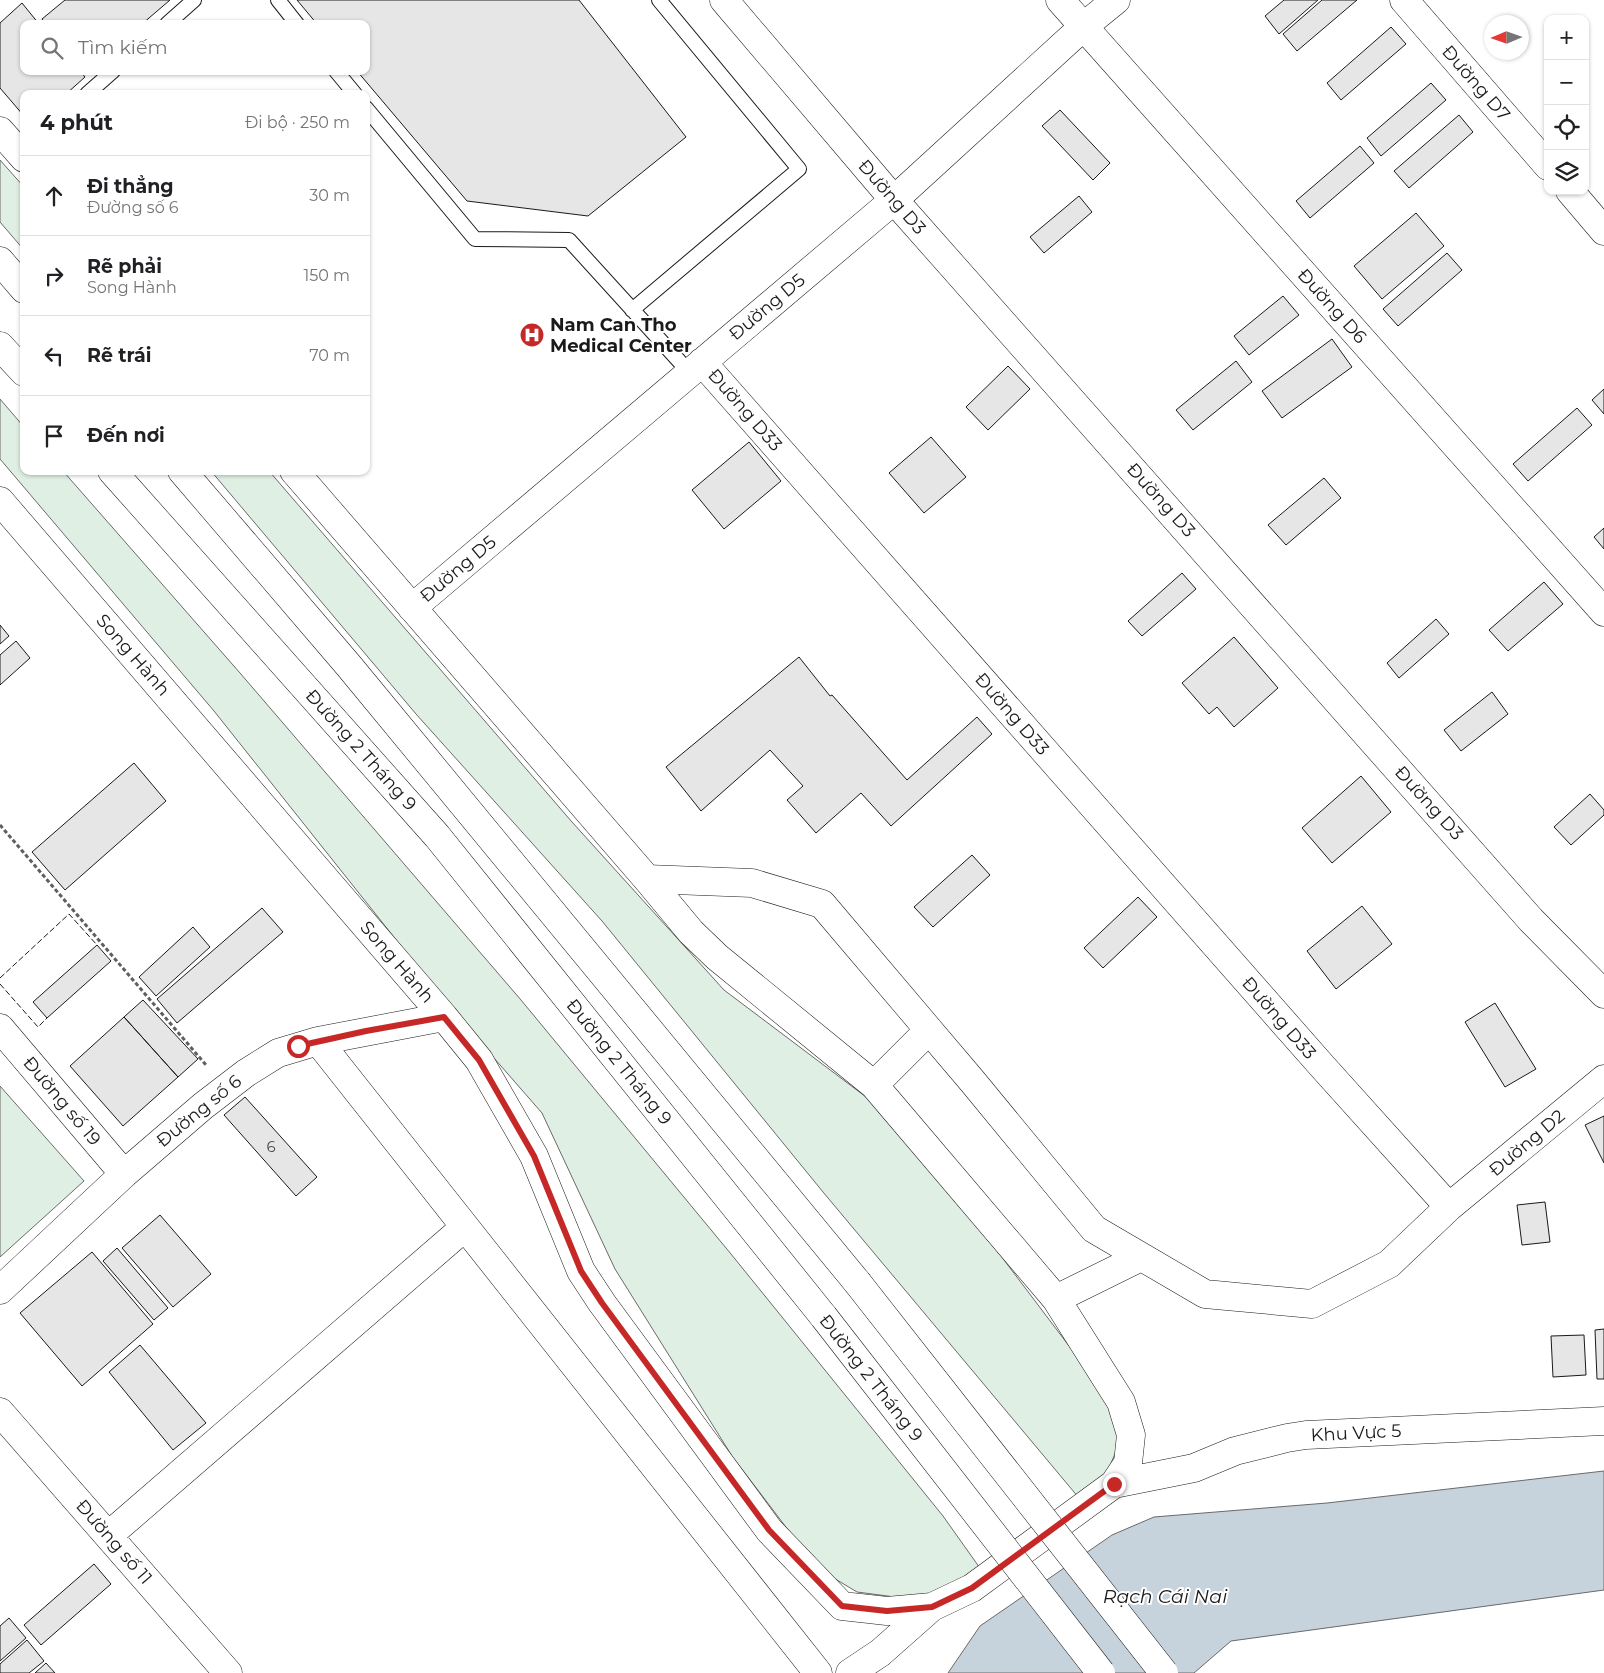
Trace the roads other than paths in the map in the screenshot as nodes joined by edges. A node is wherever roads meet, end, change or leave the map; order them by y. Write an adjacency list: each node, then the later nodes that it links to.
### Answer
1 (194, 0): 8 (lane)
2 (278, 0): 9 (lane)
3 (659, 0): 24 (lane)
4 (724, 0): 20 (main road, Đường D3)
5 (1060, 0): 10 (main road, Đường D6)
6 (1116, 0): 10 (main road, Đường D5)
7 (1404, 0): 18 (main road, Đường D7)
8 (172, 20)
9 (294, 20)
10 (1084, 27): 20 (main road, Đường D5); 33 (main road, Đường D6)
11 (108, 75): 13 (lane)
12 (339, 75): 14 (lane)
13 (92, 90)
14 (352, 90)
15 (370, 113): 24 (lane)
16 (0, 130): 17 (main road)
17 (20, 152)
18 (1544, 161)
19 (1573, 195): 21 (main road)
20 (894, 200): 26 (main road, Đường D5); 35 (main road, Đường D3)
21 (1604, 231)
22 (0, 261): 23 (main road)
23 (20, 284)
24 (632, 310): 26 (lane)
25 (0, 346): 27 (main road)
26 (696, 367): 32 (main road, Đường D5); 43 (main road, Đường D33)
27 (20, 368)
28 (116, 475): 56 (main road, Đường 2 Tháng 9, bridge)
29 (185, 475): 57 (main road, bridge)
30 (297, 475): 32 (main road)
31 (0, 501): 36 (main road, Song Hành)
32 (412, 608): 34 (main road)
33 (1604, 612)
34 (647, 879): 38 (main road, Đường D2); 41 (main road)
35 (1604, 994)
36 (444, 1017): 39 (main road, Đường số 6); 52 (main road, Song Hành)
37 (0, 1028): 42 (main road, Đường số 19)
38 (929, 1030): 41 (main road); 45 (main road, Đường D2)
39 (318, 1041): 42 (main road, Đường số 6); 44 (main road)
40 (1604, 1079): 43 (main road, Đường D2)
41 (874, 1085): 47 (main road)
42 (124, 1174): 46 (main road, Đường số 6)
43 (1450, 1207): 45 (main road, Đường D2)
44 (465, 1227): 51 (main road); 54 (main road)
45 (1141, 1257): 47 (main road)
46 (0, 1290)
47 (1056, 1299): 50 (main road)
48 (0, 1412): 51 (main road, Đường số 11)
49 (1604, 1421): 50 (main road, Khu Vực 5)
50 (1114, 1484): 52 (main road)
51 (108, 1535): 53 (main road, Đường số 11)
52 (932, 1607): 55 (main road)
53 (228, 1673)
54 (818, 1673)
55 (850, 1673)
56 (1101, 1673)
57 (1164, 1673)

